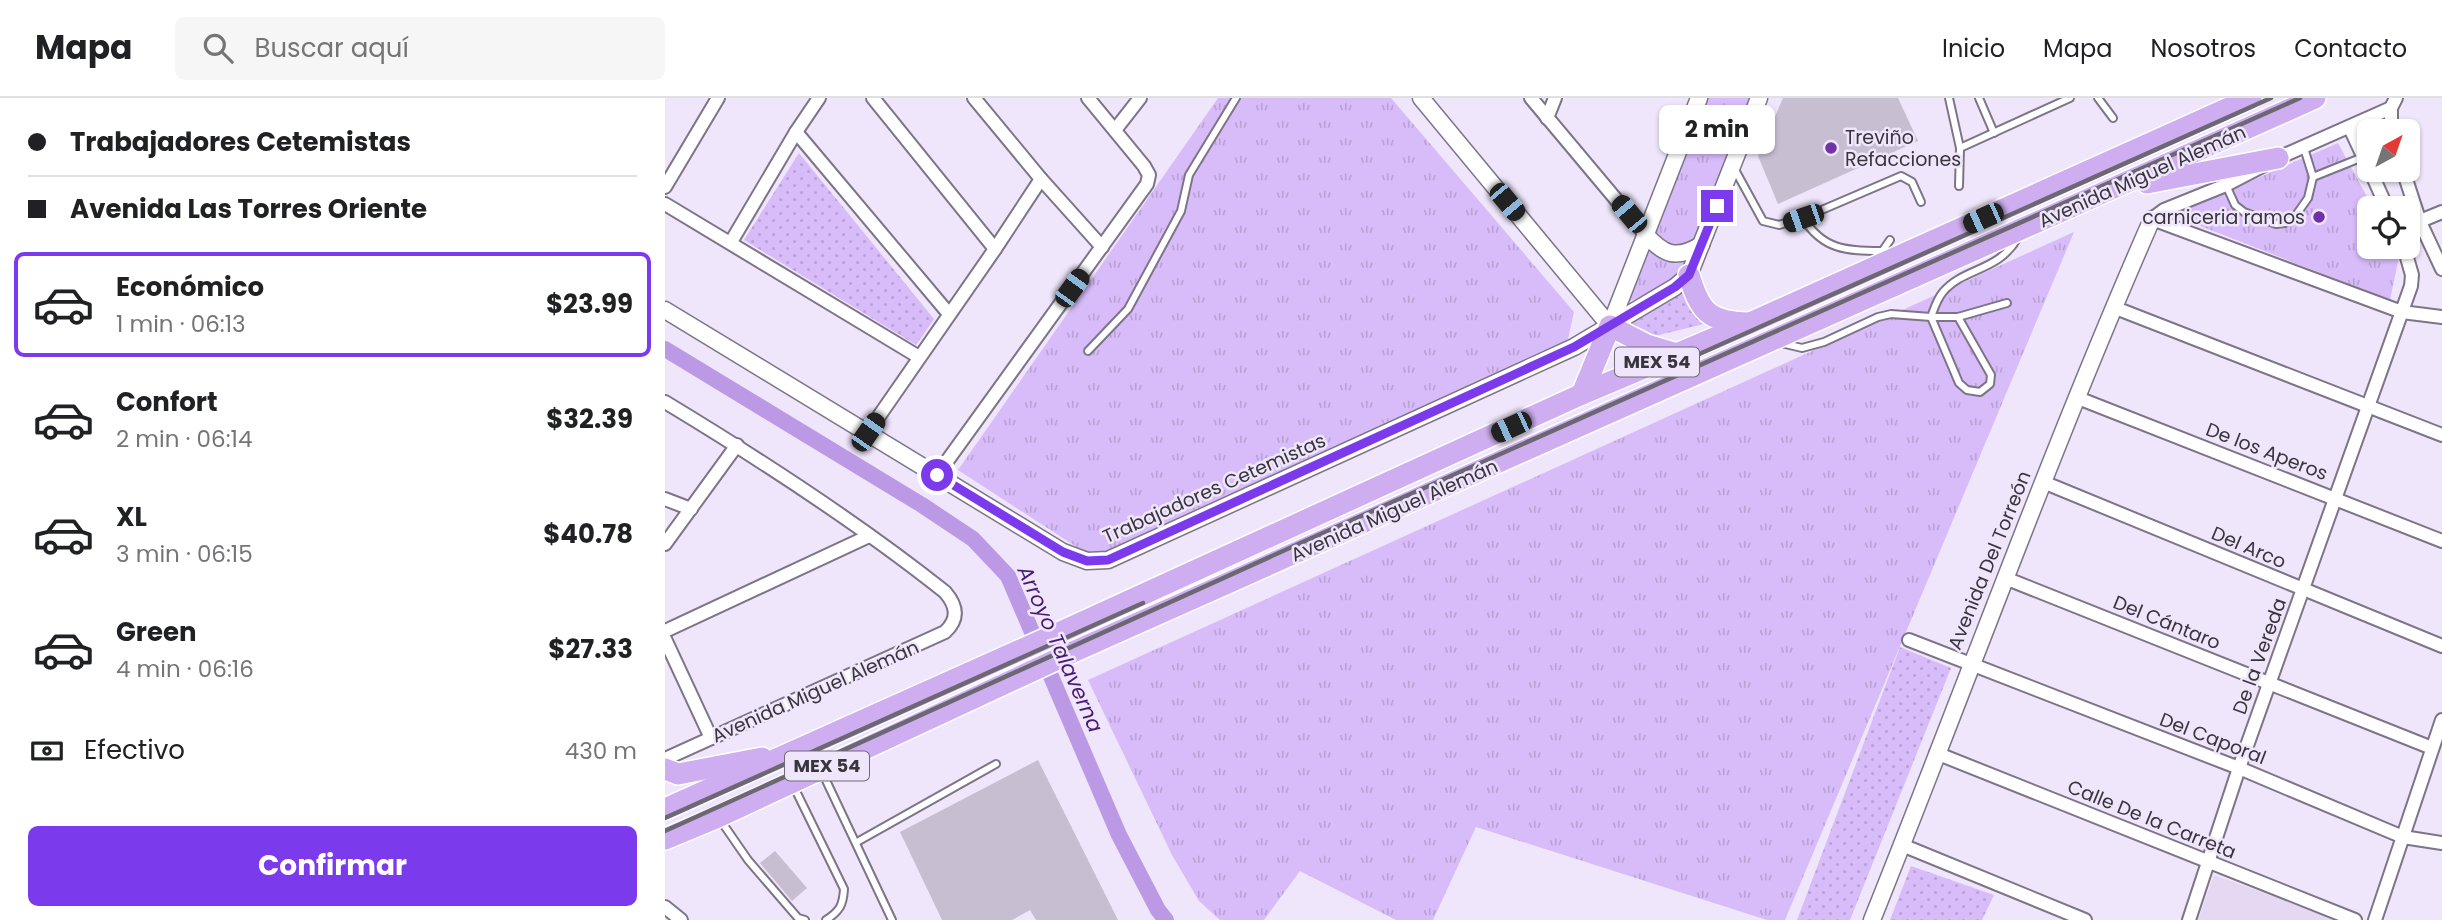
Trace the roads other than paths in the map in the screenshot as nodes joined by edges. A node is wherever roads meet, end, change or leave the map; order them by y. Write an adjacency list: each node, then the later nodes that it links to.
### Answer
1 (718, 98): 36 (street)
2 (819, 98): 24 (street)
3 (873, 98): 51 (street)
4 (974, 98): 33 (street)
5 (1088, 98): 23 (street)
6 (1140, 98): 23 (street)
7 (1236, 98): 67 (lane)
8 (1421, 98): 65 (street)
9 (1531, 98): 20 (street)
10 (1555, 98): 20 (street)
11 (1699, 98): 45 (street)
12 (1759, 98): 31 (street)
13 (1949, 98): 27 (lane)
14 (1979, 98): 25 (lane)
15 (2070, 98): 25 (lane)
16 (2098, 98): 21 (lane)
17 (2315, 98): 37 (highway, Avenida Miguel Alemán / MEX 54)
18 (2242, 101): 52 (highway, Avenida Miguel Alemán / MEX 54)
19 (2394, 103): 22 (street)
20 (1547, 118): 45 (street)
21 (2113, 118)
22 (2350, 128): 26 (street); 28 (street)
23 (1115, 130): 50 (street)
24 (796, 132): 48 (street); 60 (street)
25 (1994, 133): 27 (lane)
26 (2357, 142)
27 (1960, 148): 35 (lane)
28 (2304, 148): 29 (street); 32 (lane)
29 (2278, 158): 34 (street); 37 (highway)
30 (2357, 159): 32 (lane)
31 (1733, 167): 41 (lane); 49 (street)
32 (2313, 177): 34 (lane)
33 (1041, 179): 50 (street); 51 (street)
34 (2226, 185): 42 (street)
35 (1959, 186)
36 (665, 187)
37 (2114, 189): 44 (highway, Avenida Miguel Alemán / MEX 54)
38 (1921, 202): 41 (lane)
39 (665, 204): 48 (street)
40 (2442, 212): 43 (street)
41 (1803, 218): 52 (lane)
42 (2152, 219): 57 (street, Avenida Del Torreón); 59 (street)
43 (2420, 221)
44 (2023, 229): 61 (lane); 66 (highway, Avenida Miguel Alemán / MEX 54)
45 (1645, 234): 49 (street); 65 (street)
46 (2420, 234): 54 (street)
47 (1890, 240): 52 (lane)
48 (731, 242): 69 (street)
49 (1701, 245): 55 (street)
50 (1103, 247): 77 (street)
51 (995, 249): 60 (street)
52 (1883, 257): 64 (highway, Avenida Miguel Alemán / MEX 54)
53 (2407, 259): 59 (street, De la Vereda)
54 (2442, 269)
55 (1689, 275): 64 (highway); 65 (street, Trabajadores Cetemistas)
56 (2007, 303): 62 (lane)
57 (2113, 307): 71 (street, Avenida Del Torreón); 73 (street)
58 (665, 310): 74 (street, Trabajadores Cetemistas)
59 (2402, 312): 63 (street); 73 (street, De la Vereda)
60 (949, 314): 69 (street)
61 (1931, 317): 62 (lane); 62 (lane); 66 (lane)
62 (1958, 317)
63 (2442, 317)
64 (1750, 323): 68 (highway, Avenida Miguel Alemán / MEX 54)
65 (1610, 326): 68 (highway); 70 (highway); 77 (street, Trabajadores Cetemistas)
66 (1770, 341): 102 (highway, Avenida Miguel Alemán / MEX 54)
67 (1088, 351)
68 (1677, 354): 70 (highway, Avenida Miguel Alemán / MEX 54)
69 (919, 358): 74 (street)
70 (1582, 394): 98 (highway, Avenida Miguel Alemán / MEX 54)
71 (2078, 398): 78 (street, Avenida Del Torreón); 79 (street, De los Aperos)
72 (665, 402): 76 (street)
73 (2368, 405): 75 (street); 79 (street, De la Vereda)
74 (868, 432): 77 (street, Trabajadores Cetemistas)
75 (2442, 435)
76 (737, 446): 81 (street); 82 (street)
77 (937, 475)
78 (2043, 482): 85 (street, Avenida Del Torreón); 86 (street, Del Arco)
79 (2335, 498): 83 (street, De los Aperos); 86 (street, De la Vereda)
80 (665, 499): 81 (street)
81 (691, 509): 84 (street)
82 (869, 536): 87 (street); 94 (street, Avenida Miguel Alemán)
83 (2442, 541)
84 (665, 544)
85 (2005, 578): 91 (street, Avenida Del Torreón); 92 (street, Del Cántaro)
86 (2304, 590): 90 (street, Del Arco); 92 (street, De la Vereda)
87 (665, 631)
88 (665, 639): 94 (street)
89 (1909, 640): 91 (street, Del Caporal)
90 (2442, 646)
91 (1970, 665): 96 (street, Avenida Del Torreón); 100 (street, Del Caporal)
92 (2270, 684): 95 (street, Del Cántaro); 100 (street, De la Vereda)
93 (2442, 720): 95 (street)
94 (711, 738): 97 (street, Avenida Miguel Alemán)
95 (2432, 748): 106 (street)
96 (1936, 753): 110 (street, Avenida Del Torreón); 111 (street, Calle De la Carreta)
97 (665, 759)
98 (778, 759): 101 (highway); 104 (highway, Avenida Miguel Alemán / MEX 54)
99 (996, 764): 108 (lane)
100 (2239, 768): 106 (street, Del Caporal); 111 (street, De la Vereda)
101 (665, 769)
102 (820, 769): 103 (highway, Avenida Miguel Alemán / MEX 54); 108 (lane)
103 (791, 782): 105 (highway, Avenida Miguel Alemán / MEX 54); 113 (lane)
104 (665, 809)
105 (718, 817): 107 (highway, Avenida Miguel Alemán / MEX 54); 112 (lane)
106 (2403, 837): 109 (street, Del Caporal); 119 (street)
107 (665, 839)
108 (856, 842): 114 (lane)
109 (2442, 843)
110 (1902, 845): 115 (street, Avenida Del Torreón); 116 (street)
111 (2209, 862): 117 (street, De la Vereda); 118 (street, Calle De la Carreta)
112 (806, 920)
113 (826, 920)
114 (892, 920)
115 (1872, 920)
116 (2085, 920)
117 (2189, 920)
118 (2355, 920)
119 (2375, 920)

